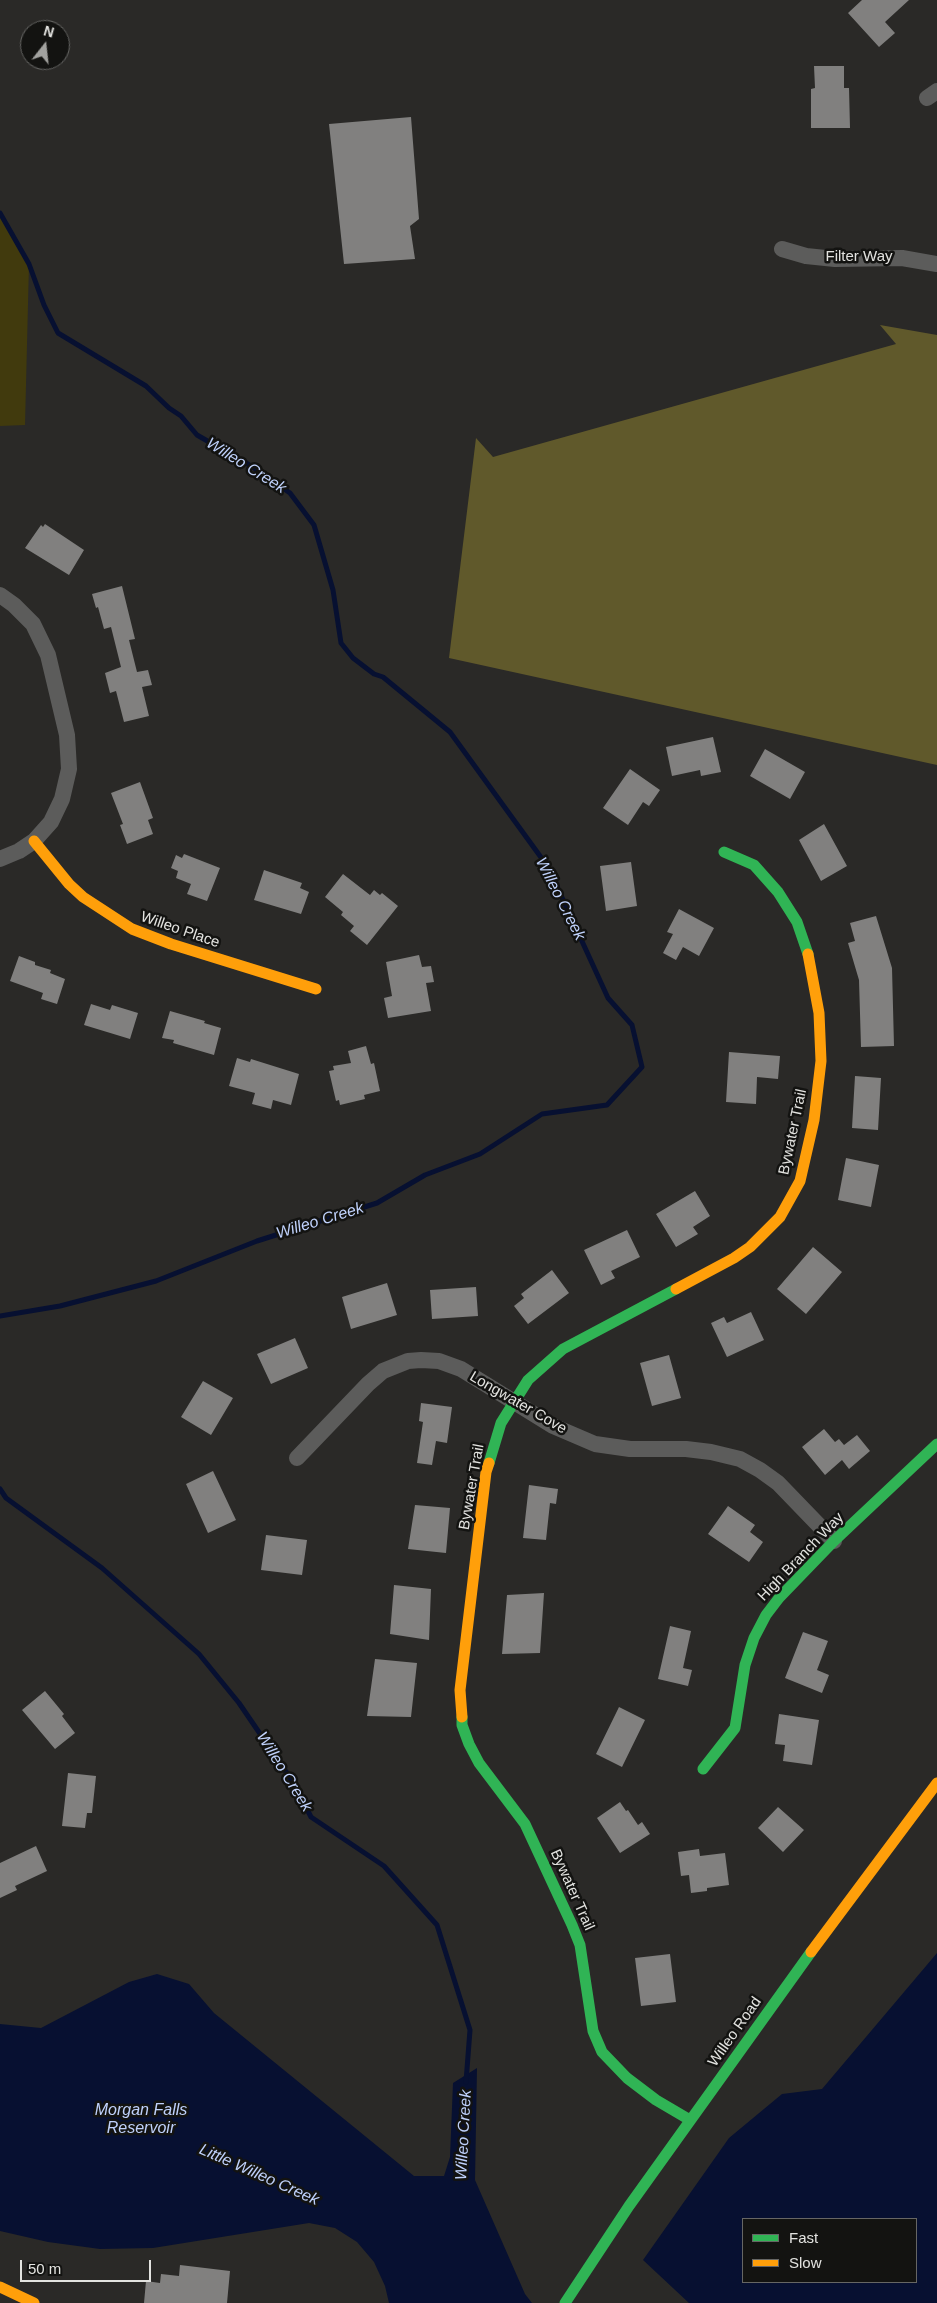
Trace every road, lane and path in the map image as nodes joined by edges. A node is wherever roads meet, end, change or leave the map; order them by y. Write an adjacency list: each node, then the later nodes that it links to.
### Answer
1 (782, 249): 2 (street, Filter Way)
2 (937, 264)
3 (0, 595): 4 (street)
4 (34, 841): 6 (street); 7 (street, Willeo Place)
5 (724, 852): 8 (street, Bywater Trail)
6 (0, 859)
7 (316, 989)
8 (513, 1402): 10 (street, Longwater Cove); 11 (street, Longwater Cove); 14 (street, Bywater Trail)
9 (937, 1444): 11 (street, High Branch Way)
10 (297, 1458)
11 (834, 1541): 12 (street, High Branch Way)
12 (704, 1769)
13 (937, 1783): 14 (street, Willeo Road)
14 (690, 2120): 16 (street, Willeo Road)
15 (0, 2288): 17 (street)
16 (568, 2299)
17 (34, 2303)

